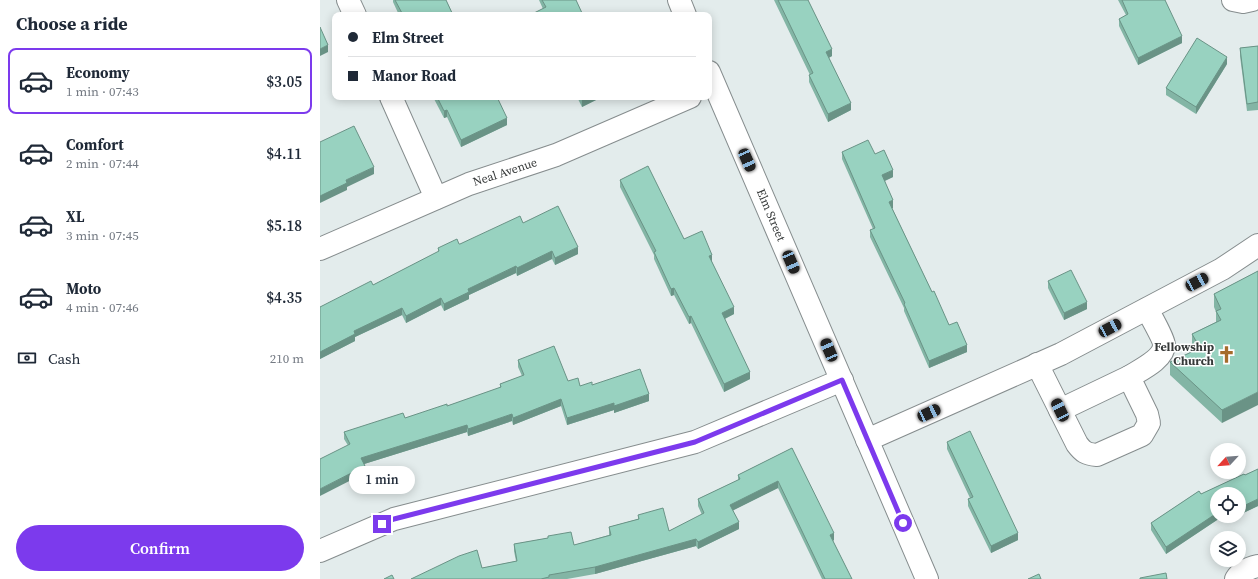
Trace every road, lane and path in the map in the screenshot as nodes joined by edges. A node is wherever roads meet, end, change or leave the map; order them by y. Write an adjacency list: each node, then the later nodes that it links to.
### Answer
1 (348, 0): 5 (street)
2 (679, 0): 6 (street)
3 (1233, 0): 4 (street)
4 (1252, 0)
5 (354, 12)
6 (684, 12)
7 (712, 84): 16 (street, Elm Street)
8 (392, 100): 10 (street)
9 (683, 100): 10 (street, Neal Avenue)
10 (436, 198): 12 (street, Neal Avenue)
11 (1258, 245): 13 (street)
12 (320, 250)
13 (1147, 309): 14 (street); 15 (street)
14 (1037, 364): 17 (street); 18 (street)
15 (1129, 377): 17 (street); 17 (street)
16 (842, 380): 18 (street, Elm Street); 19 (street)
17 (1060, 410)
18 (868, 440): 21 (street, Elm Street)
19 (320, 551)
20 (1258, 566): 22 (street)
21 (927, 579)
22 (1236, 579)

